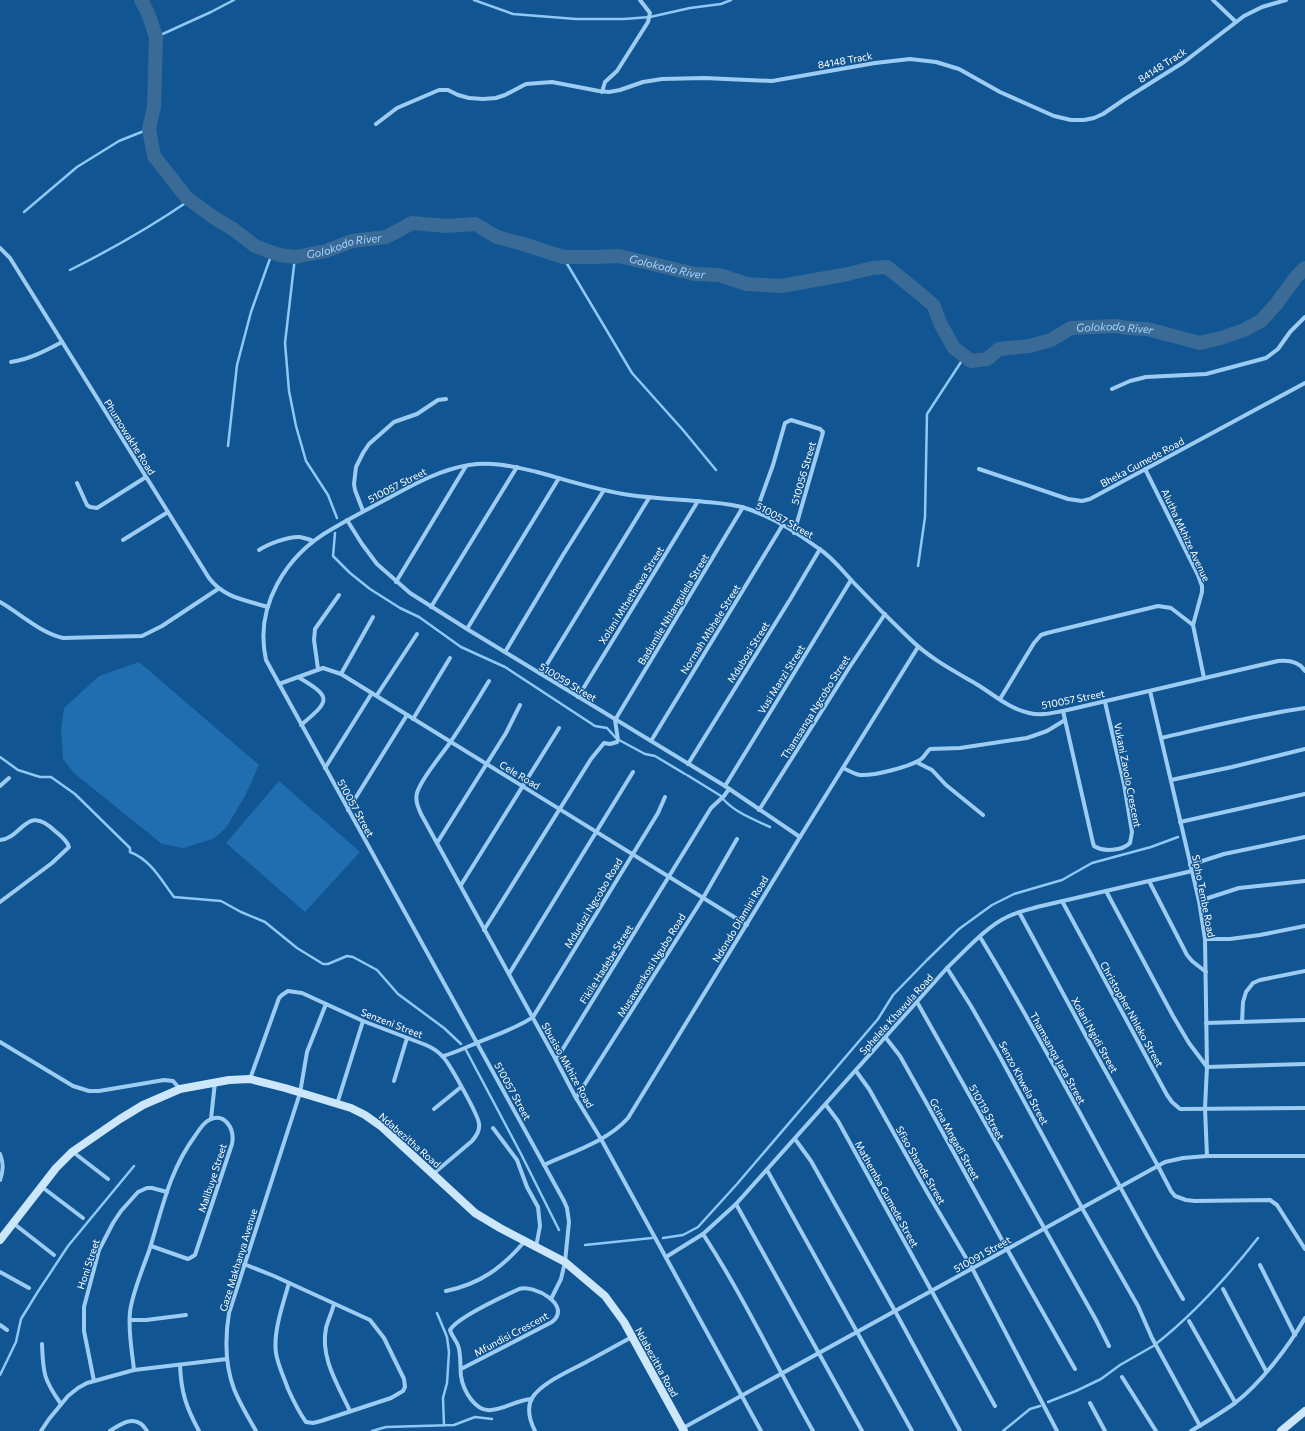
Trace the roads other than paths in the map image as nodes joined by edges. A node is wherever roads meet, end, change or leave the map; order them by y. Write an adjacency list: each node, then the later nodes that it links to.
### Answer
1 (640, 0): 5 (street)
2 (1213, 0): 4 (street)
3 (1286, 0): 4 (street, 84148 Track)
4 (1236, 22): 5 (street, 84148 Track)
5 (602, 92): 6 (street, 84148 Track)
6 (376, 124)
7 (0, 248): 9 (street, Phumowakhe Road)
8 (1305, 316): 12 (street)
9 (62, 342): 10 (street); 18 (street, Phumowakhe Road)
10 (11, 362)
11 (1305, 383): 17 (street, Bheka Gumede Road)
12 (1112, 390)
13 (446, 399): 25 (street)
14 (466, 466): 15 (street, 510057 Street); 25 (street, 510057 Street); 36 (street)
15 (517, 467): 19 (street, 510057 Street); 41 (street)
16 (979, 469): 17 (street, Bheka Gumede Road)
17 (1146, 469): 44 (street, Alutha Mkhize Avenue)
18 (146, 477): 20 (street); 26 (street, Phumowakhe Road)
19 (559, 478): 21 (street, 510057 Street); 45 (street)
20 (77, 483)
21 (604, 490): 22 (street, 510057 Street); 48 (street)
22 (648, 498): 23 (street, 510057 Street); 53 (street)
23 (698, 501): 24 (street, 510057 Street); 61 (street, Xolani Mthethewa Street)
24 (743, 507): 27 (street, 510057 Street); 69 (street, Badumile Nhlangulela Street)
25 (363, 511): 28 (street, 510057 Street)
26 (168, 512): 31 (street); 37 (street, Phumowakhe Road)
27 (756, 512): 29 (street, 510057 Street); 30 (street, 510056 Street)
28 (348, 520): 32 (street, 510057 Street); 36 (street, 510059 Street)
29 (782, 526): 30 (street, 510057 Street); 74 (street, Normah Mbhele Street)
30 (794, 533): 33 (street, 510057 Street)
31 (123, 540)
32 (313, 541): 34 (street); 40 (street, 510057 Street)
33 (820, 549): 35 (street, 510057 Street); 79 (street, Mdubosi Street)
34 (259, 550)
35 (851, 580): 42 (street, 510057 Street); 86 (street, Vusi Manzi Street)
36 (396, 582): 41 (street, 510059 Street)
37 (218, 589): 39 (street); 40 (street, Phumowakhe Road)
38 (339, 596): 50 (street)
39 (0, 602)
40 (268, 607): 57 (street, 510057 Street)
41 (431, 607): 45 (street, 510059 Street)
42 (884, 614): 47 (street, 510057 Street); 93 (street, Thamsanqa Ngcobo Street)
43 (373, 617): 52 (street)
44 (1193, 625): 55 (street, Alutha Mkhize Avenue); 62 (street)
45 (467, 629): 48 (street, 510059 Street)
46 (417, 634): 60 (street)
47 (918, 647): 62 (street, 510057 Street); 81 (street, Ndondo Dlamini Road)
48 (505, 652): 53 (street, 510059 Street)
49 (450, 658): 68 (street)
50 (318, 669): 52 (street, Cele Road); 54 (street)
51 (1305, 671): 55 (street, 510057 Street)
52 (341, 674): 59 (street, Cele Road)
53 (541, 674): 61 (street, 510059 Street)
54 (298, 677): 57 (street); 71 (street)
55 (1204, 678): 58 (street, 510057 Street)
56 (489, 681): 75 (street)
57 (279, 684): 71 (street, 510057 Street)
58 (1150, 691): 63 (street, 510057 Street); 73 (street, Sipho Tembe Road)
59 (372, 693): 60 (street, Cele Road); 80 (street)
60 (376, 695): 67 (street, Cele Road)
61 (578, 697): 69 (street, 510059 Street)
62 (1000, 699): 66 (street, 510057 Street)
63 (1105, 702): 66 (street, 510057 Street); 70 (street, Vukani Zavolo Crescent)
64 (520, 705): 78 (street)
65 (1305, 708): 73 (street)
66 (1063, 711): 70 (street, Vukani Zavolo Crescent)
67 (407, 716): 68 (street, Cele Road); 92 (street)
68 (413, 719): 75 (street, Cele Road)
69 (615, 720): 74 (street, 510059 Street); 91 (street)
70 (1065, 720): 77 (street)
71 (301, 725): 80 (street, 510057 Street)
72 (560, 728): 87 (street)
73 (1161, 738): 84 (street, Sipho Tembe Road)
74 (651, 741): 79 (street, 510059 Street)
75 (450, 742): 78 (street, Cele Road); 101 (street, Sbusiso Mkhize Road)
76 (1305, 749): 84 (street)
77 (916, 762): 81 (street); 94 (street)
78 (487, 764): 87 (street, Cele Road); 101 (street)
79 (688, 764): 86 (street, 510059 Street)
80 (325, 768): 92 (street, 510057 Street)
81 (843, 768): 97 (street, Ndondo Dlamini Road)
82 (633, 772): 96 (street)
83 (9, 778): 85 (street)
84 (1171, 780): 95 (street, Sipho Tembe Road)
85 (0, 786)
86 (725, 786): 88 (street, 510059 Street)
87 (524, 787): 91 (street, Cele Road); 108 (street)
88 (729, 790): 93 (street, 510059 Street); 105 (street)
89 (1305, 794): 95 (street)
90 (665, 797): 102 (street, Mduduzi Ngcobo Road)
91 (560, 809): 96 (street, Cele Road); 117 (street)
92 (348, 810): 134 (street, 510057 Street)
93 (760, 810): 97 (street, 510059 Street)
94 (983, 814)
95 (1180, 822): 103 (street, Sipho Tembe Road)
96 (596, 832): 102 (street, Cele Road); 123 (street)
97 (800, 837): 115 (street, Ndondo Dlamini Road)
98 (1305, 837): 103 (street)
99 (737, 839): 110 (street, Musawenkosi Ngubo Road)
100 (0, 840): 113 (street)
101 (437, 843): 108 (street, Sbusiso Mkhize Road)
102 (632, 854): 105 (street, Cele Road); 126 (street, Mduduzi Ngcobo Road)
103 (1190, 865): 104 (street, Sipho Tembe Road)
104 (1192, 871): 106 (street, Sphelele Khawula Road); 112 (street, Sipho Tembe Road)
105 (669, 877): 110 (street, Cele Road); 136 (street, Fikile Hadebe Street)
106 (1148, 881): 109 (street, Sphelele Khawula Road); 122 (street)
107 (1305, 881): 112 (street)
108 (461, 885): 117 (street, Sbusiso Mkhize Road)
109 (1106, 891): 111 (street, Sphelele Khawula Road); 138 (street)
110 (703, 898): 115 (street, Cele Road); 146 (street, Musawenkosi Ngubo Road)
111 (1062, 901): 114 (street, Sphelele Khawula Road); 149 (street, Christopher Nhleko Street)
112 (1198, 901): 119 (street, Sipho Tembe Road)
113 (0, 902)
114 (1019, 912): 118 (street, Sphelele Khawula Road); 161 (street, Xolani Ngidi Street)
115 (747, 925): 155 (street, Ndondo Dlamini Road)
116 (1305, 926): 119 (street)
117 (484, 930): 123 (street, Sbusiso Mkhize Road)
118 (980, 937): 120 (street, Sphelele Khawula Road); 167 (street, Thamsanqa Jaca Street)
119 (1205, 939): 122 (street, Sipho Tembe Road)
120 (947, 968): 124 (street, Sphelele Khawula Road); 170 (street, Senzo Khwela Street)
121 (1305, 971): 129 (street)
122 (1206, 972): 130 (street, Sipho Tembe Road)
123 (509, 974): 126 (street, Sbusiso Mkhize Road)
124 (917, 1002): 132 (street, Sphelele Khawula Road); 173 (street, 510119 Street)
125 (326, 1004): 128 (street, Senzeni Street); 140 (street, Senzeni Street); 145 (street, Gaze Makhanya Avenue)
126 (533, 1017): 134 (street); 136 (street, Sbusiso Mkhize Road)
127 (1305, 1020): 129 (street)
128 (363, 1021): 131 (street, Senzeni Street); 147 (street)
129 (1242, 1022): 130 (street)
130 (1206, 1023): 138 (street, Sipho Tembe Road)
131 (407, 1038): 135 (street, Senzeni Street); 141 (street)
132 (886, 1038): 139 (street, Sphelele Khawula Road); 180 (street, Gcina Mngadi Street)
133 (0, 1042): 144 (street)
134 (477, 1043): 135 (street); 160 (street, 510057 Street)
135 (443, 1056): 143 (street, Senzeni Street)
136 (556, 1060): 146 (street, Sbusiso Mkhize Road)
137 (1305, 1064): 138 (street)
138 (1207, 1067): 149 (street, Sipho Tembe Road)
139 (856, 1071): 148 (street, Sphelele Khawula Road); 186 (street, Sfiso Shande Street)
140 (250, 1079): 142 (street, Ndabezitha Road); 145 (street, Ndabezitha Road)
141 (394, 1081)
142 (215, 1082): 144 (street, Ndabezitha Road); 152 (street)
143 (461, 1087): 151 (street); 163 (street, Senzeni Street)
144 (180, 1089): 156 (street, Ndabezitha Road)
145 (300, 1093): 147 (street, Ndabezitha Road); 184 (street, Gaze Makhanya Avenue)
146 (576, 1098): 155 (street, Sbusiso Mkhize Road)
147 (337, 1104): 163 (street, Ndabezitha Road)
148 (826, 1105): 154 (street, Sphelele Khawula Road); 191 (street, Mathemba Gumede Street)
149 (1205, 1108): 150 (street, Christopher Nhleko Street); 158 (street, Sipho Tembe Road)
150 (1305, 1108)
151 (434, 1109)
152 (211, 1119): 168 (street); 177 (street, Malibuye Street)
153 (493, 1128): 178 (street)
154 (795, 1138): 162 (street, Sphelele Khawula Road); 196 (street)
155 (601, 1139): 160 (street, Ndondo Dlamini Road); 182 (street, Sbusiso Mkhize Road)
156 (72, 1152): 164 (street); 166 (street, Ndabezitha Road)
157 (0, 1154): 165 (street)
158 (1207, 1156): 159 (street, 510091 Street); 161 (street, 510091 Street)
159 (1305, 1156)
160 (544, 1165): 183 (street, 510057 Street)
161 (1158, 1166): 167 (street, 510091 Street); 179 (street, Xolani Ngidi Street)
162 (767, 1170): 169 (street, Sphelele Khawula Road); 203 (street)
163 (433, 1174): 176 (street, Ndabezitha Road)
164 (108, 1179)
165 (0, 1180)
166 (42, 1186): 171 (street); 172 (street, Ndabezitha Road)
167 (1120, 1187): 170 (street, 510091 Street); 194 (street, Thamsanqa Jaca Street)
168 (167, 1192): 177 (street); 217 (street, Honi Street)
169 (736, 1204): 174 (street, Sphelele Khawula Road); 208 (street)
170 (1082, 1208): 173 (street, 510091 Street); 226 (street, Senzo Khwela Street)
171 (83, 1218)
172 (13, 1223): 175 (street, Ndabezitha Road); 181 (street)
173 (1044, 1229): 180 (street, 510091 Street); 207 (street, 510119 Street)
174 (703, 1234): 182 (street, Sphelele Khawula Road); 215 (street)
175 (0, 1240)
176 (525, 1241): 178 (street, Ndabezitha Road); 192 (street)
177 (151, 1246): 199 (street)
178 (536, 1246): 183 (street, Ndabezitha Road)
179 (1305, 1249)
180 (1007, 1250): 186 (street, 510091 Street); 212 (street, Gcina Mngadi Street)
181 (54, 1255)
182 (666, 1257): 218 (street, Sbusiso Mkhize Road)
183 (565, 1262): 193 (street, 510057 Street); 205 (street, Ndabezitha Road)
184 (244, 1264): 188 (street); 209 (street, Gaze Makhanya Avenue)
185 (1260, 1265): 204 (street)
186 (972, 1268): 191 (street, 510091 Street); 239 (street, Sfiso Shande Street)
187 (0, 1272): 189 (street)
188 (288, 1283): 195 (street); 224 (street)
189 (29, 1288)
190 (1223, 1289): 214 (street)
191 (932, 1291): 196 (street, 510091 Street); 223 (street, Mathemba Gumede Street)
192 (446, 1292)
193 (551, 1299): 211 (street, Mfundisi Crescent); 211 (street, Mfundisi Crescent)
194 (1183, 1299)
195 (334, 1304): 224 (street); 224 (street)
196 (895, 1311): 203 (street, 510091 Street); 238 (street)
197 (186, 1315): 199 (street)
198 (1305, 1318): 204 (street)
199 (130, 1320): 213 (street)
200 (1189, 1321): 220 (street)
201 (0, 1325): 202 (street)
202 (7, 1330)
203 (857, 1332): 208 (street, 510091 Street); 237 (street)
204 (1295, 1335): 214 (street)
205 (632, 1337): 219 (street); 227 (street, Ndabezitha Road)
206 (42, 1344): 222 (street)
207 (1108, 1346)
208 (819, 1353): 215 (street, 510091 Street); 236 (street)
209 (227, 1359): 210 (street); 232 (street, Gaze Makhanya Avenue)
210 (180, 1365): 213 (street); 231 (street)
211 (461, 1369): 219 (street, Mfundisi Crescent)
212 (1075, 1369)
213 (134, 1370): 217 (street)
214 (1266, 1371): 220 (street)
215 (782, 1374): 218 (street, 510091 Street); 235 (street)
216 (1122, 1377): 241 (street)
217 (94, 1381): 222 (street)
218 (741, 1396): 227 (street, 510091 Street); 234 (street, Sbusiso Mkhize Road)
219 (532, 1399): 233 (street)
220 (1235, 1402): 226 (street)
221 (1090, 1403): 240 (street)
222 (61, 1404): 228 (street)
223 (996, 1406)
224 (350, 1411)
225 (1305, 1411): 243 (street)
226 (1200, 1426): 242 (street)
227 (684, 1429)
228 (41, 1431)
229 (110, 1431): 230 (street)
230 (147, 1431)
231 (199, 1431)
232 (256, 1431)
233 (535, 1431)
234 (761, 1431)
235 (812, 1431)
236 (862, 1431)
237 (912, 1431)
238 (960, 1431)
239 (1058, 1431)
240 (1106, 1431)
241 (1156, 1431)
242 (1191, 1431)
243 (1281, 1431)

